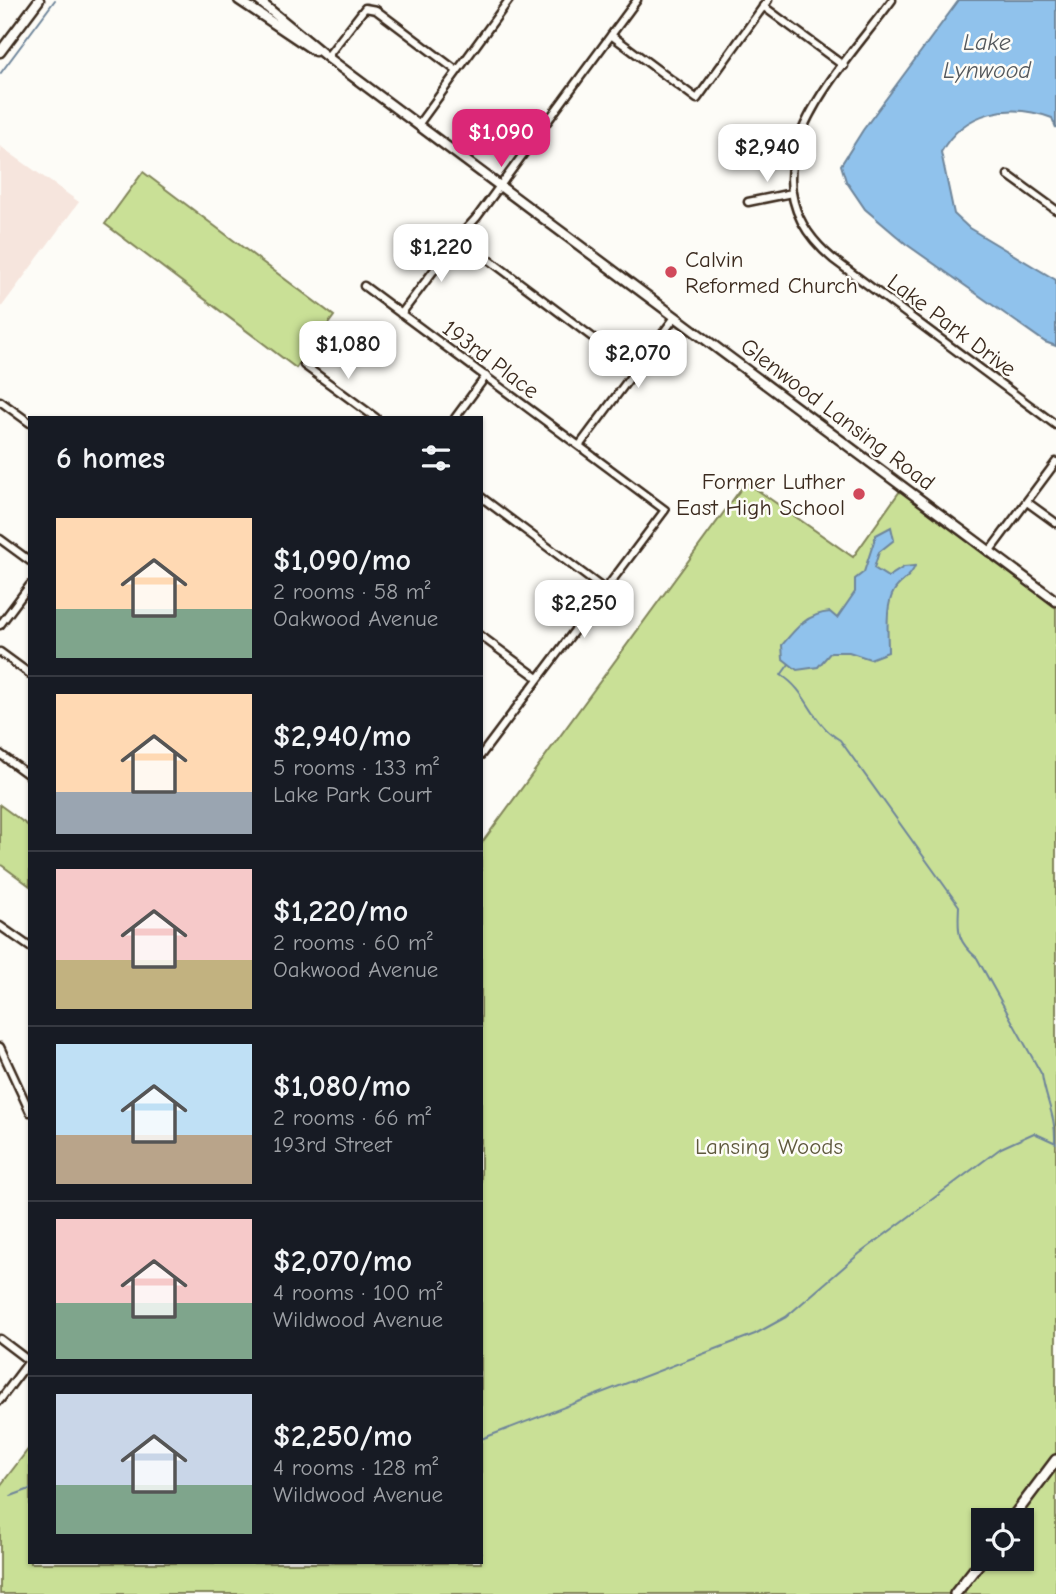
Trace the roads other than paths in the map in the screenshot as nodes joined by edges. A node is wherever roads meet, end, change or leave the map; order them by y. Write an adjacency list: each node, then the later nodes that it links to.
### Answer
1 (39, 0): 9 (main road)
2 (239, 0): 10 (main road, Glenwood Lansing Road)
3 (258, 0): 10 (main road, Glenwood Lansing Road)
4 (509, 0): 12 (street)
5 (637, 0): 8 (street)
6 (892, 0): 11 (street, Lake Park Drive)
7 (766, 3): 8 (street); 11 (street)
8 (611, 35): 15 (street)
9 (0, 52)
10 (327, 57): 12 (street); 13 (main road, Glenwood Lansing Road)
11 (844, 66): 16 (street, Lake Park Drive)
12 (457, 71): 13 (street)
13 (418, 125): 15 (main road, Glenwood Lansing Road)
14 (1008, 175): 18 (street)
15 (500, 186): 19 (street); 22 (main road, Glenwood Lansing Road)
16 (792, 193): 17 (street); 30 (street, Lake Park Drive)
17 (748, 202)
18 (1056, 210)
19 (459, 237): 21 (street); 24 (street)
20 (364, 286): 21 (street, 193rd Place)
21 (401, 314): 25 (street, 193rd Place)
22 (675, 317): 24 (street); 37 (main road, Glenwood Lansing Road)
23 (304, 365): 27 (street)
24 (636, 370): 31 (street)
25 (486, 376): 28 (street); 31 (street, 193rd Place)
26 (0, 401): 29 (street)
27 (373, 416)
28 (456, 416)
29 (28, 422)
30 (1056, 425)
31 (579, 446): 40 (street, 193rd Place)
32 (1056, 462): 34 (street)
33 (483, 499): 40 (street)
34 (1027, 502): 35 (street); 37 (street)
35 (1056, 523)
36 (0, 539): 38 (street)
37 (989, 552): 41 (main road, Glenwood Lansing Road)
38 (28, 560)
39 (28, 588): 42 (street)
40 (604, 590): 46 (street)
41 (1056, 601)
42 (0, 625)
43 (483, 637): 46 (street)
44 (0, 652): 45 (street)
45 (28, 673)
46 (538, 678): 47 (street)
47 (483, 752)
48 (0, 754): 49 (street)
49 (28, 775)
50 (0, 926): 51 (street)
51 (28, 946)
52 (0, 1047): 53 (street)
53 (28, 1108)
54 (0, 1339): 55 (street)
55 (28, 1360)
56 (28, 1362): 57 (street)
57 (0, 1400)
58 (1056, 1460): 59 (main road)
59 (1020, 1508)
60 (973, 1571): 61 (main road)
61 (956, 1594)

